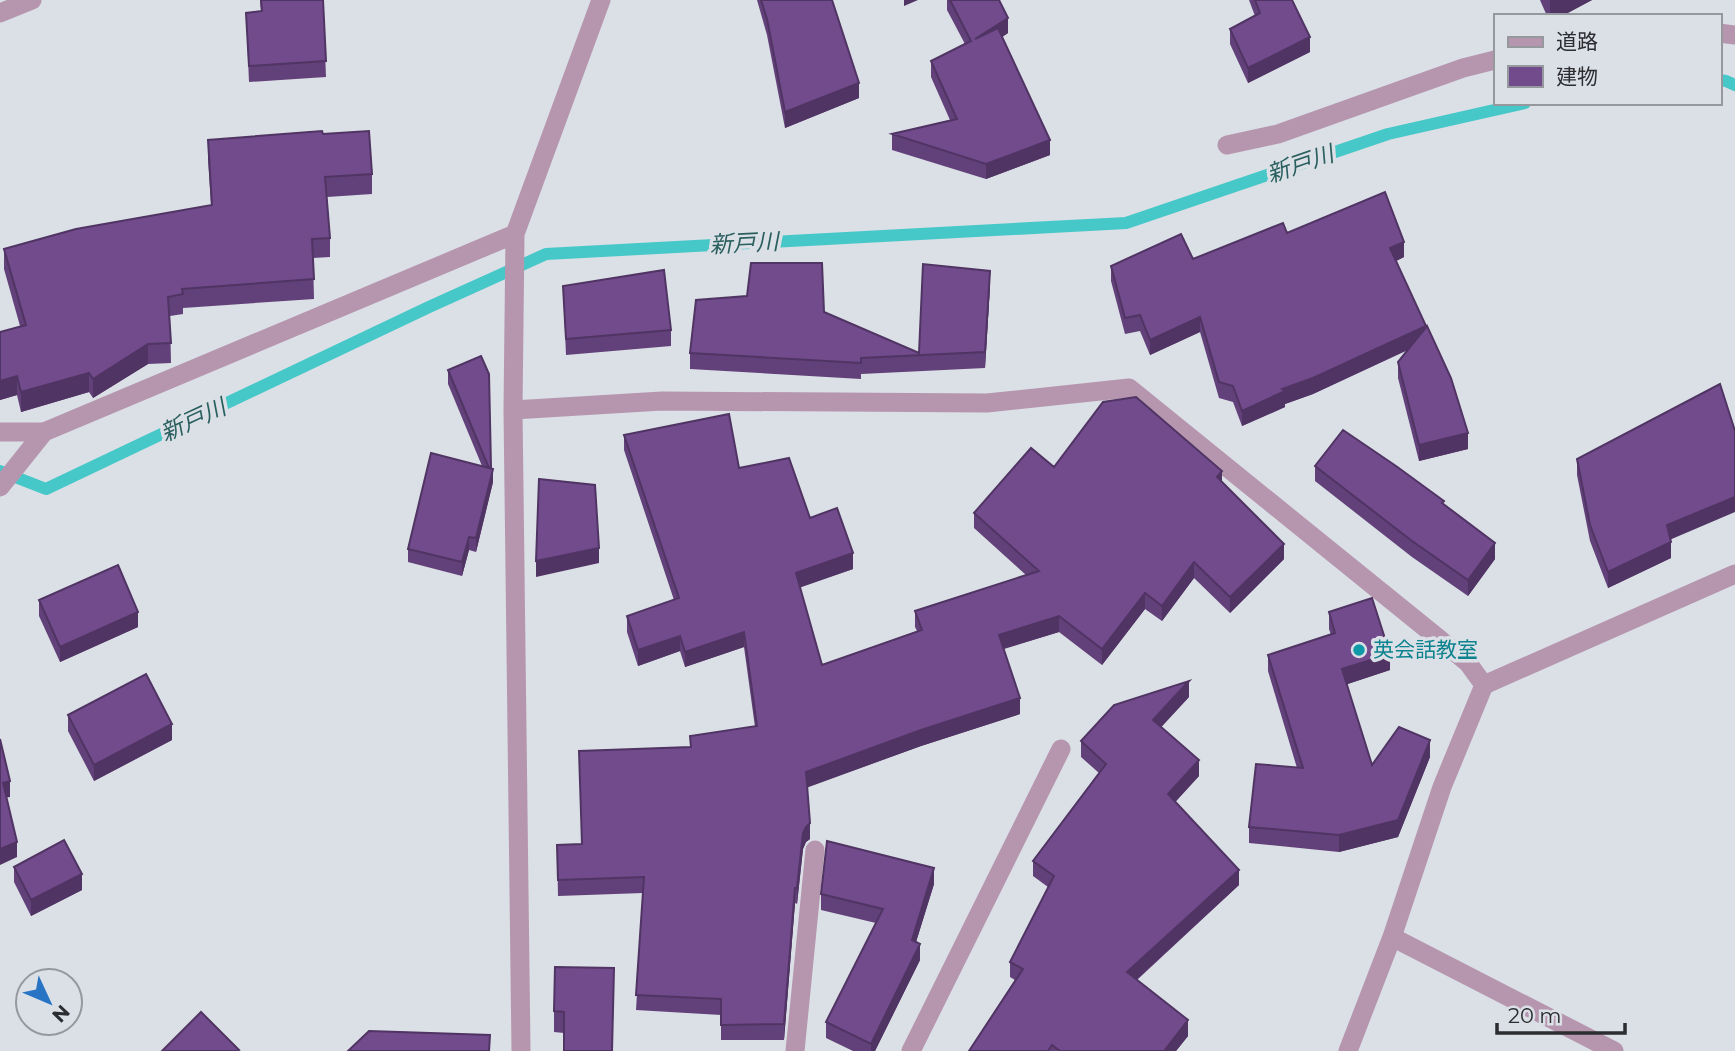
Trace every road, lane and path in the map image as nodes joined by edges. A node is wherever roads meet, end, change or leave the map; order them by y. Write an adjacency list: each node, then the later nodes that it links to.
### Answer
1 (32, 0): 3 (street)
2 (601, 0): 6 (street)
3 (0, 13)
4 (1494, 60): 5 (street)
5 (1227, 145)
6 (515, 238): 7 (street); 9 (street)
7 (513, 410): 12 (street); 16 (street)
8 (0, 432): 9 (street)
9 (44, 432): 10 (street)
10 (0, 486)
11 (1735, 574): 12 (street)
12 (1484, 685): 15 (street)
13 (1060, 749): 18 (street)
14 (815, 850): 17 (street)
15 (1392, 937): 19 (street); 20 (street)
16 (521, 1051)
17 (795, 1051)
18 (911, 1051)
19 (1348, 1051)
20 (1614, 1051)

